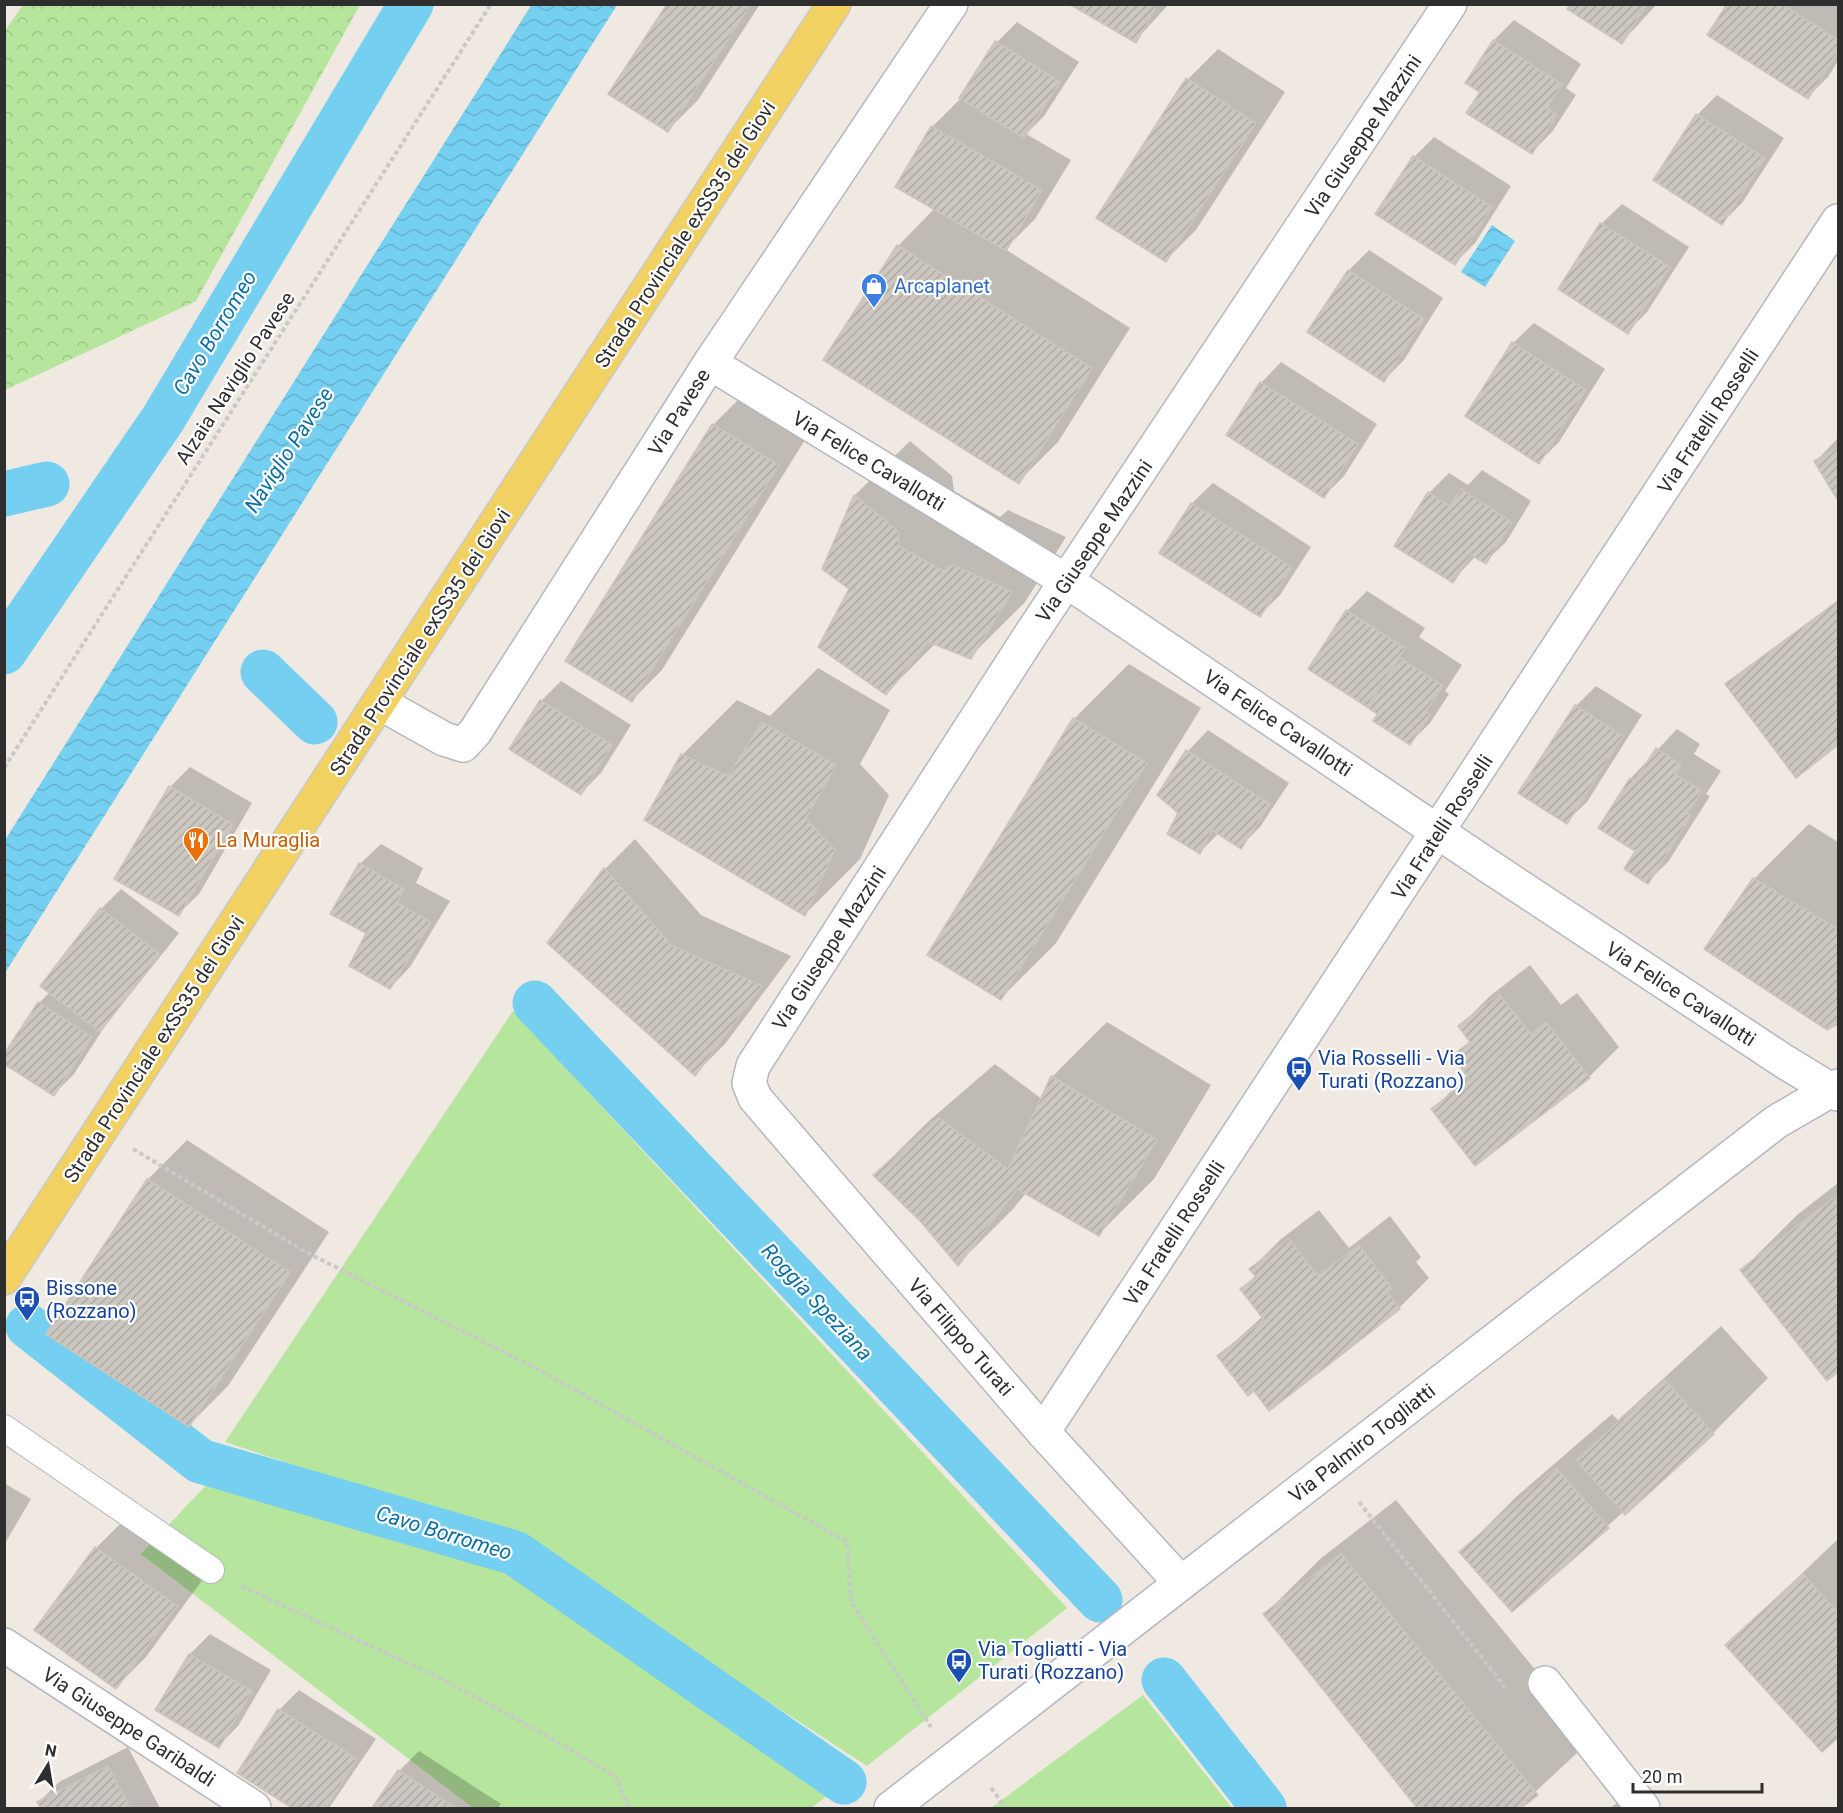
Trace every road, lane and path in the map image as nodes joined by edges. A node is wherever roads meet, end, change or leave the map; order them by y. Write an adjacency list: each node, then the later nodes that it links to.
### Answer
1 (491, 4): 9 (path, Alzaia Naviglio Pavese)
2 (834, 4): 8 (main road, Strada Provinciale exSS35 dei Giovi)
3 (951, 4): 6 (street, Via Pavese)
4 (1450, 4): 7 (street, Via Giuseppe Mazzini)
5 (1839, 221): 10 (street, Via Fratelli Rosselli)
6 (710, 363): 7 (street, Via Felice Cavallotti); 8 (street, Via Pavese)
7 (1068, 582): 10 (street, Via Felice Cavallotti); 11 (street, Via Giuseppe Mazzini)
8 (380, 703): 13 (main road, Strada Provinciale exSS35 dei Giovi)
9 (4, 768)
10 (1439, 832): 12 (street, Via Felice Cavallotti); 16 (street, Via Fratelli Rosselli)
11 (749, 1083): 16 (street, Via Filippo Turati)
12 (1836, 1090): 19 (street, Via Palmiro Togliatti)
13 (101, 1130): 14 (main road, Strada Provinciale exSS35 dei Giovi); 22 (path)
14 (4, 1278)
15 (4, 1428): 18 (lane)
16 (1043, 1432): 19 (street, Via Filippo Turati)
17 (1359, 1502): 21 (path)
18 (211, 1570): 26 (path)
19 (1181, 1583): 27 (street, Via Palmiro Togliatti)
20 (4, 1645): 24 (street, Via Giuseppe Garibaldi)
21 (1545, 1683): 29 (street)
22 (932, 1727)
23 (991, 1788): 28 (path)
24 (214, 1798): 25 (street, Via Giuseppe Garibaldi)
25 (254, 1809)
26 (629, 1809)
27 (891, 1809)
28 (1006, 1809)
29 (1643, 1809)

